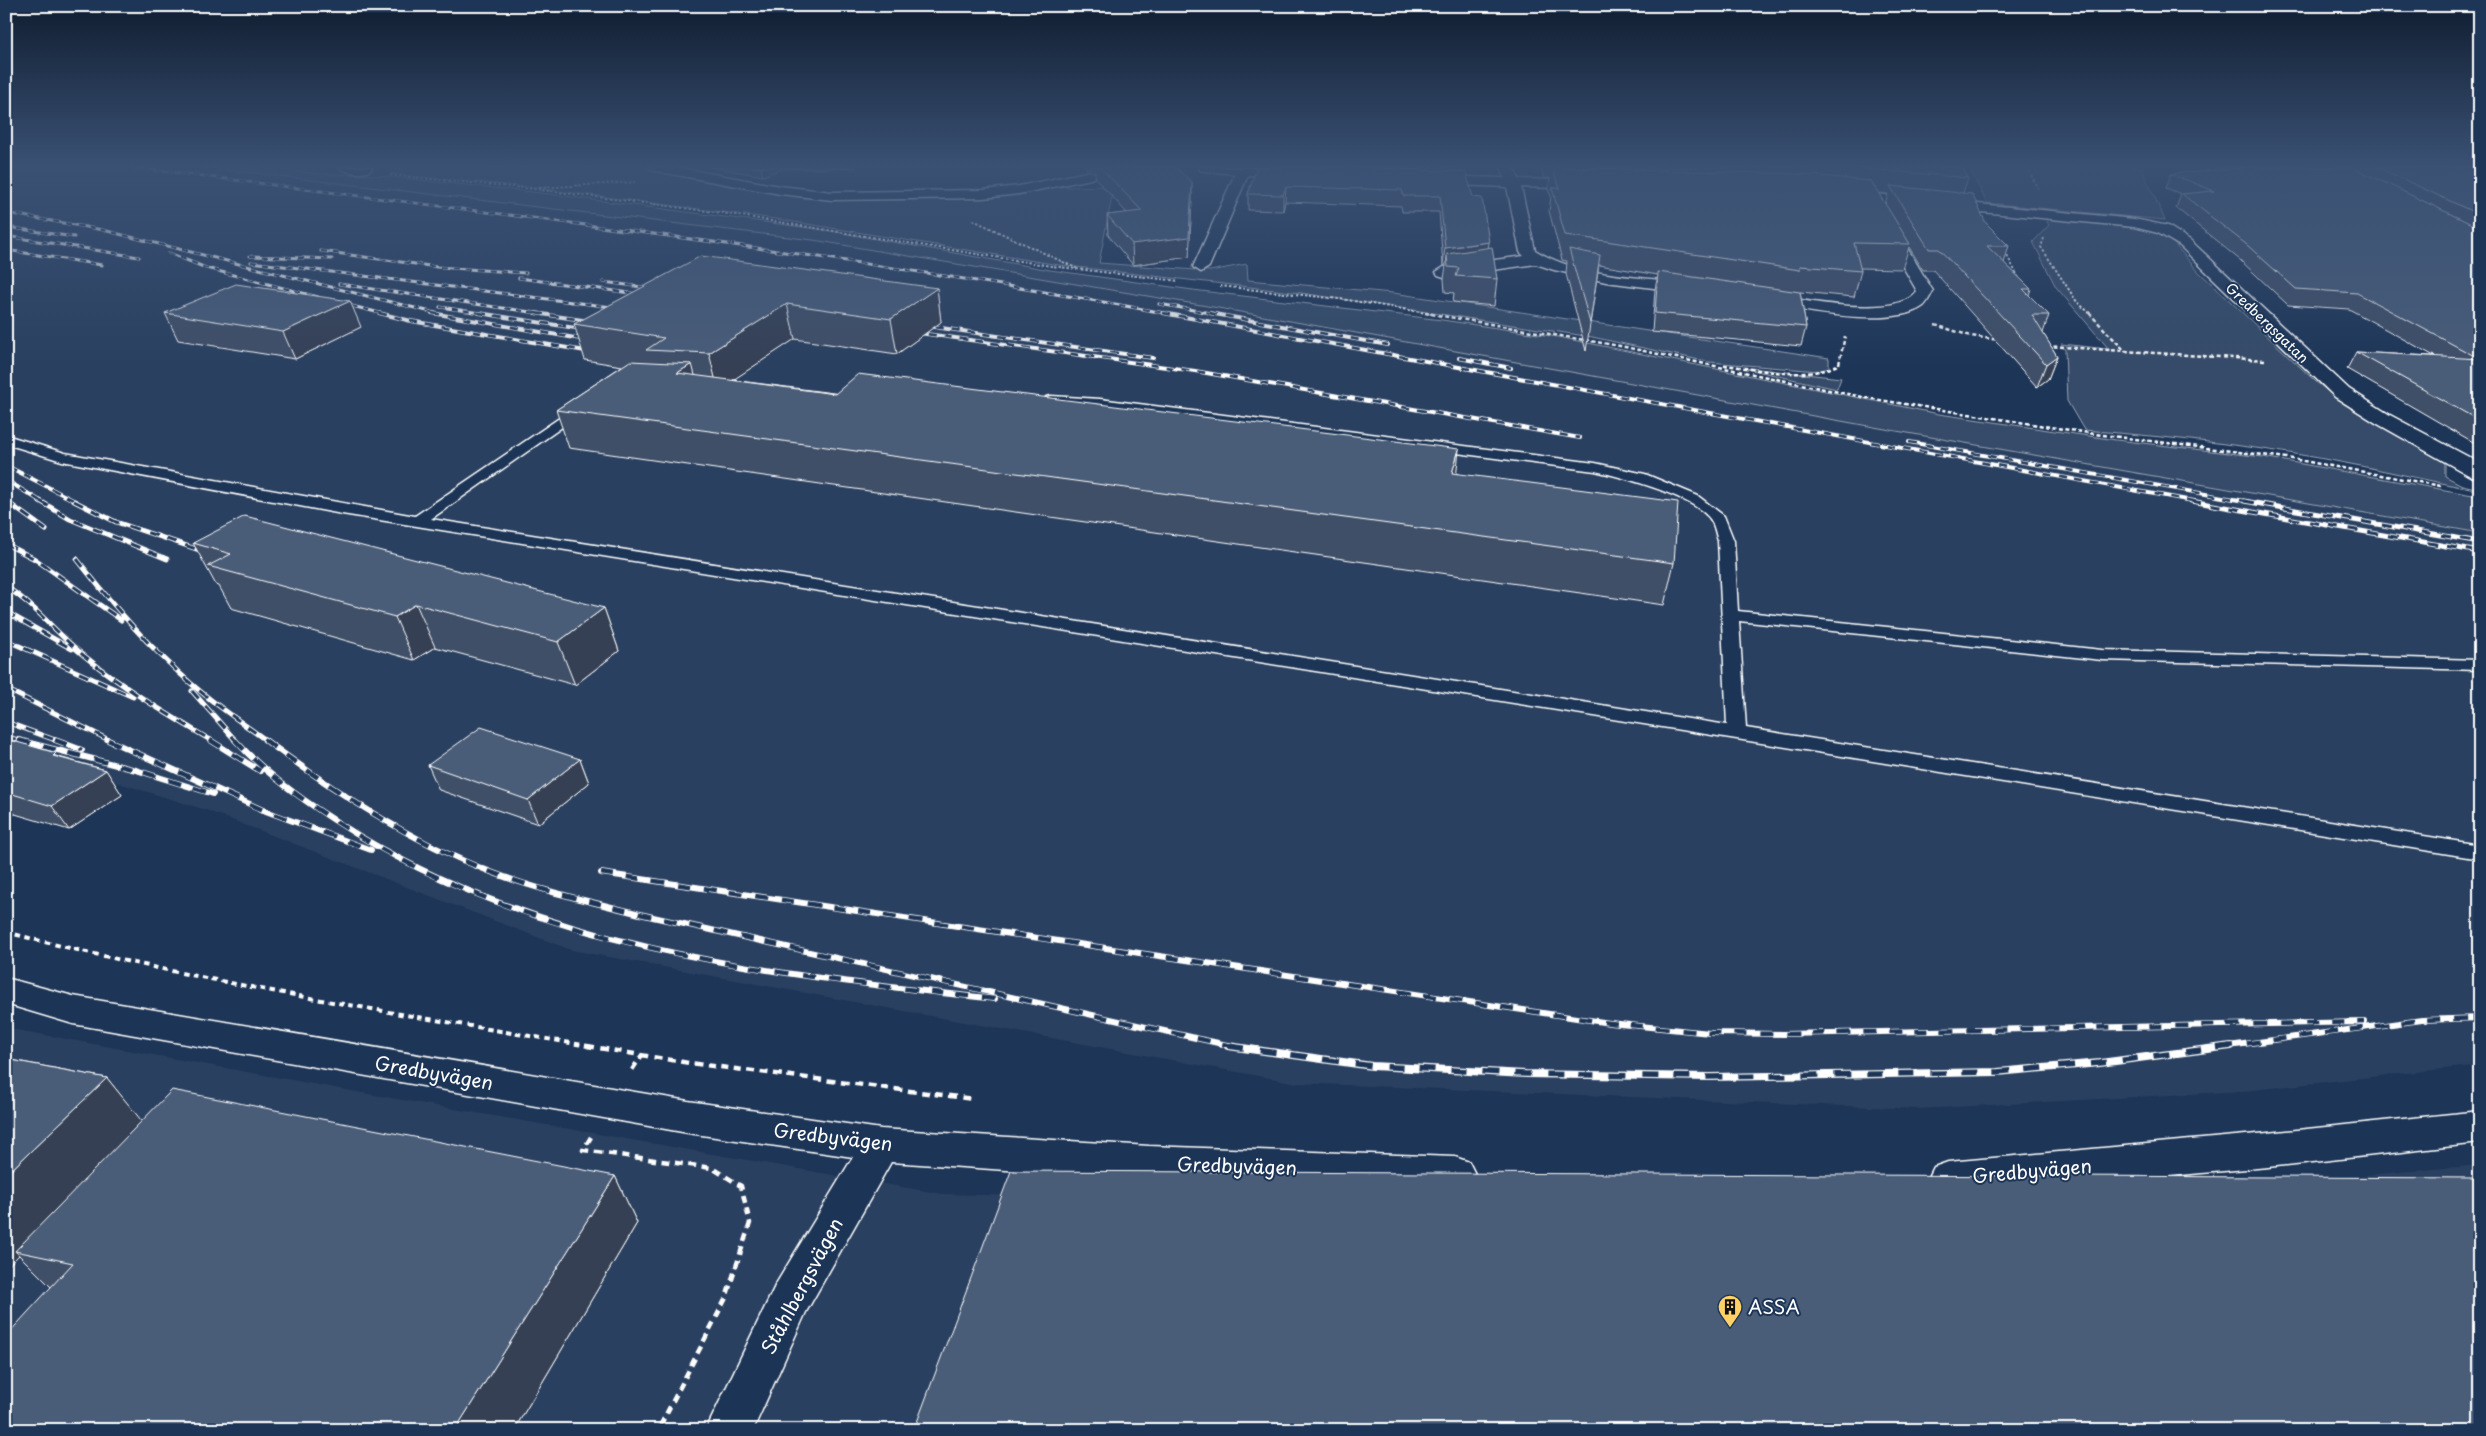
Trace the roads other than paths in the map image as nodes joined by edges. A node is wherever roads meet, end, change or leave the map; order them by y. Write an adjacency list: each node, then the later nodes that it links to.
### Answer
1 (1215, 234): 6 (street)
2 (1524, 234): 5 (street)
3 (1892, 234): 9 (street)
4 (2174, 234): 13 (street, Gredbergsgatan)
5 (1536, 259): 7 (street); 8 (street)
6 (1201, 267)
7 (1444, 272)
8 (1706, 290)
9 (1754, 297)
10 (1036, 399): 15 (lane)
11 (590, 401): 14 (lane)
12 (6, 439): 14 (lane)
13 (2480, 472)
14 (419, 520): 17 (lane)
15 (1731, 615): 16 (lane); 17 (lane)
16 (2480, 665)
17 (1737, 732): 18 (lane)
18 (2480, 852)
19 (6, 991): 21 (street, Gredbyvägen)
20 (2480, 1126): 23 (street, Gredbyvägen)
21 (882, 1144): 22 (street, Gredbyvägen); 24 (street, Ståhlbergsvägen)
22 (1492, 1176)
23 (1914, 1180)
24 (729, 1430)

